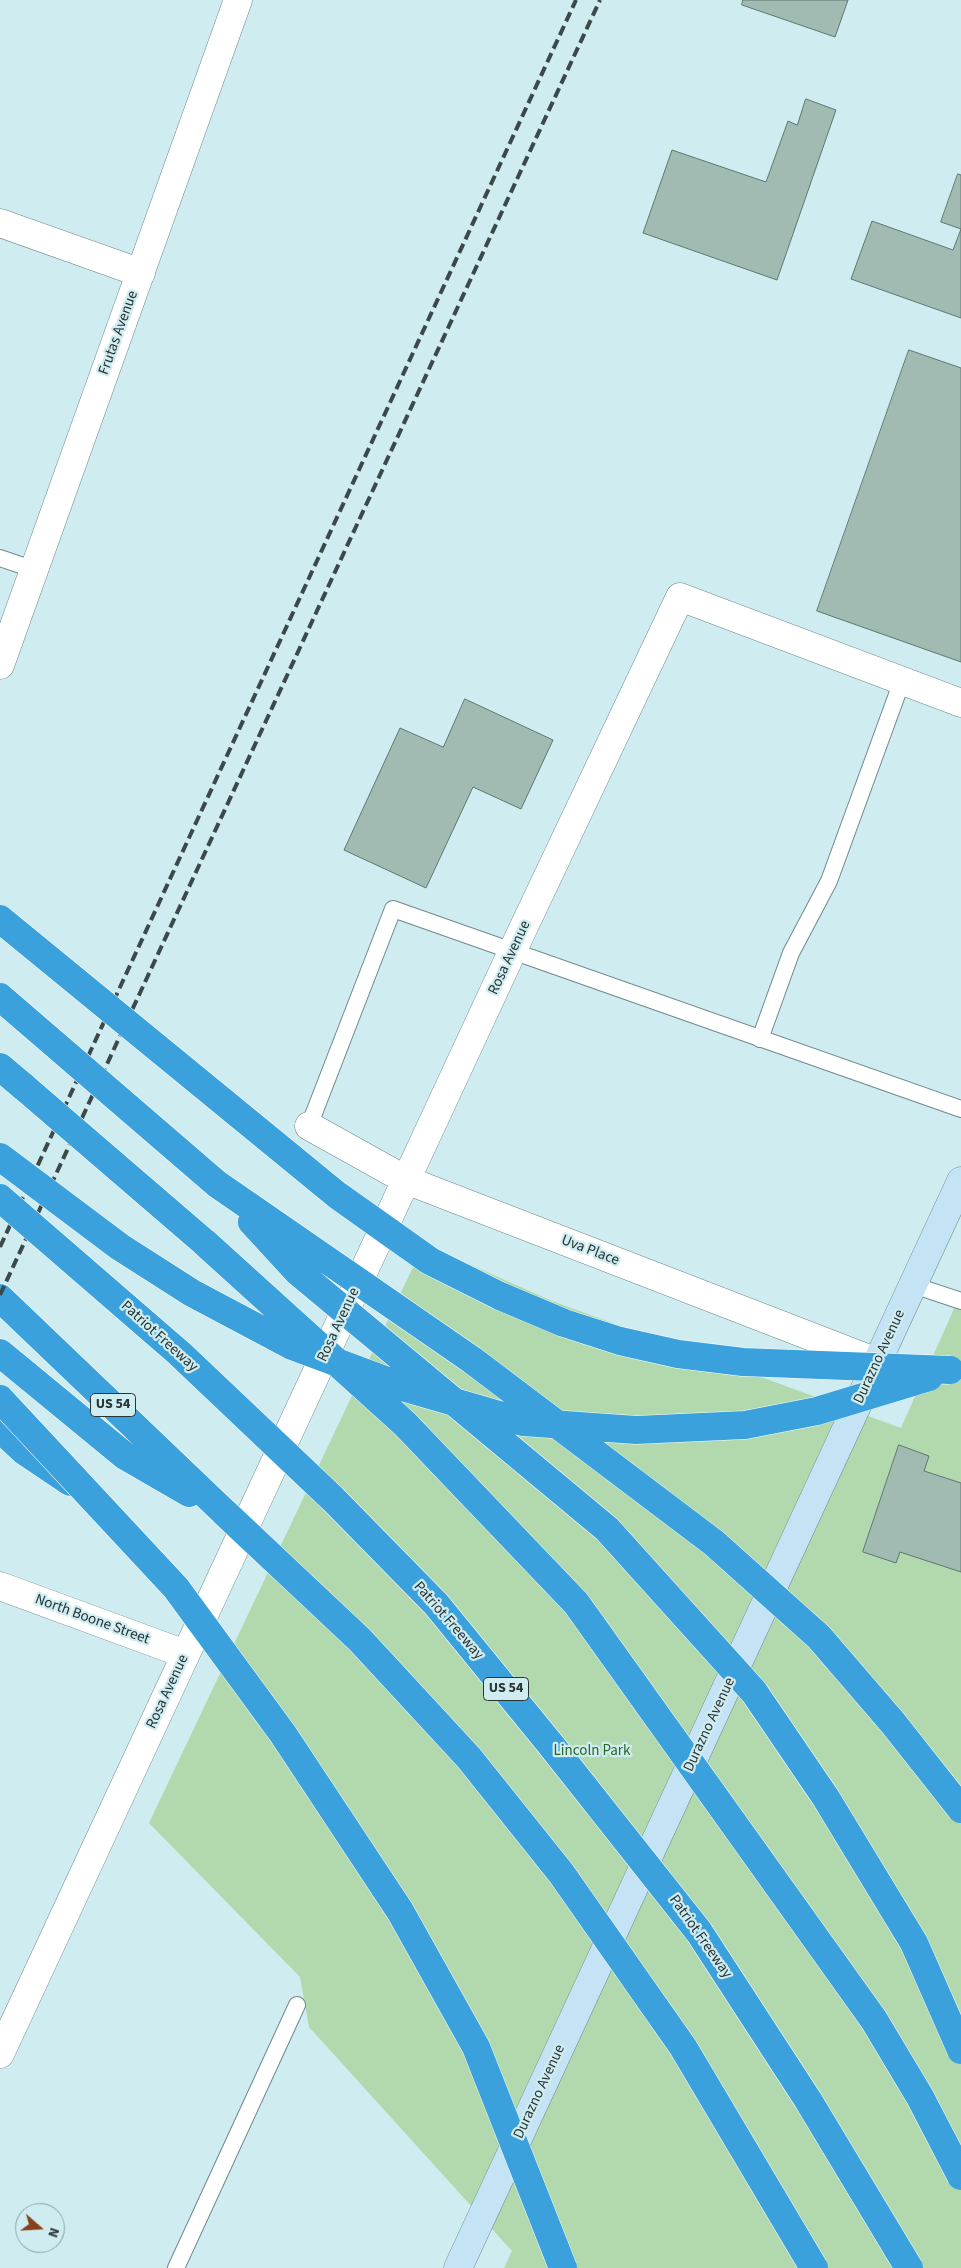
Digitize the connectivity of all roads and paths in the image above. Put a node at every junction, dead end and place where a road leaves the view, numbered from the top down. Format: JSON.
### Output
{"nodes":[{"id":1,"x":238,"y":0,"type":"edge"},
{"id":2,"x":0,"y":223,"type":"edge"},
{"id":3,"x":141,"y":273,"type":"junction"},
{"id":4,"x":0,"y":558,"type":"edge"},
{"id":5,"x":35,"y":570,"type":"junction"},
{"id":6,"x":0,"y":666,"type":"edge"},
{"id":7,"x":902,"y":681,"type":"junction"},
{"id":8,"x":961,"y":702,"type":"edge"},
{"id":9,"x":0,"y":919,"type":"edge"},
{"id":10,"x":512,"y":952,"type":"junction"},
{"id":11,"x":0,"y":997,"type":"edge"},
{"id":12,"x":760,"y":1039,"type":"junction"},
{"id":13,"x":0,"y":1067,"type":"edge"},
{"id":14,"x":961,"y":1109,"type":"edge"},
{"id":15,"x":309,"y":1126,"type":"joint"},
{"id":16,"x":0,"y":1157,"type":"edge"},
{"id":17,"x":406,"y":1180,"type":"junction"},
{"id":18,"x":961,"y":1181,"type":"edge"},
{"id":19,"x":217,"y":1184,"type":"junction"},
{"id":20,"x":0,"y":1198,"type":"edge"},
{"id":21,"x":913,"y":1285,"type":"junction"},
{"id":22,"x":0,"y":1298,"type":"edge"},
{"id":23,"x":961,"y":1300,"type":"edge"},
{"id":24,"x":0,"y":1353,"type":"edge"},
{"id":25,"x":877,"y":1362,"type":"junction"},
{"id":26,"x":955,"y":1369,"type":"edge"},
{"id":27,"x":0,"y":1399,"type":"edge"},
{"id":28,"x":0,"y":1428,"type":"edge"},
{"id":29,"x":94,"y":1498,"type":"junction"},
{"id":30,"x":225,"y":1513,"type":"junction"},
{"id":31,"x":0,"y":1586,"type":"edge"},
{"id":32,"x":185,"y":1654,"type":"junction"},
{"id":33,"x":961,"y":1809,"type":"edge"},
{"id":34,"x":297,"y":2005,"type":"dead end"},
{"id":35,"x":961,"y":2050,"type":"edge"},
{"id":36,"x":0,"y":2054,"type":"edge"},
{"id":37,"x":961,"y":2176,"type":"edge"},
{"id":38,"x":176,"y":2268,"type":"edge"},
{"id":39,"x":458,"y":2268,"type":"edge"},
{"id":40,"x":563,"y":2268,"type":"edge"},
{"id":41,"x":814,"y":2268,"type":"edge"},
{"id":42,"x":909,"y":2268,"type":"edge"}],
"edges":[{"from":1,"to":3,"type":"street","name":"Frutas Avenue"},
{"from":2,"to":3,"type":"street"},
{"from":3,"to":5,"type":"street","name":"Frutas Avenue"},
{"from":4,"to":5,"type":"lane"},
{"from":5,"to":6,"type":"street","name":"Frutas Avenue"},
{"from":7,"to":8,"type":"street"},
{"from":7,"to":10,"type":"street","name":"Rosa Avenue"},
{"from":7,"to":12,"type":"lane"},
{"from":9,"to":26,"type":"highway","bridge":true},
{"from":10,"to":12,"type":"lane"},
{"from":10,"to":15,"type":"lane"},
{"from":10,"to":17,"type":"street","name":"Rosa Avenue"},
{"from":11,"to":19,"type":"highway","bridge":true},
{"from":12,"to":14,"type":"lane"},
{"from":13,"to":37,"type":"highway","bridge":true},
{"from":15,"to":17,"type":"street","name":"Uva Place"},
{"from":16,"to":26,"type":"highway","bridge":true},
{"from":17,"to":25,"type":"street","name":"Uva Place"},
{"from":17,"to":32,"type":"street","name":"Rosa Avenue"},
{"from":18,"to":21,"type":"street","name":"Durazno Avenue"},
{"from":19,"to":33,"type":"highway","bridge":true},
{"from":19,"to":35,"type":"highway","bridge":true},
{"from":20,"to":42,"type":"highway","name":"Patriot Freeway","number":"US 54","bridge":true},
{"from":21,"to":23,"type":"lane"},
{"from":21,"to":25,"type":"street","name":"Durazno Avenue"},
{"from":22,"to":30,"type":"highway","number":"US 54"},
{"from":24,"to":30,"type":"highway"},
{"from":25,"to":39,"type":"street","name":"Durazno Avenue"},
{"from":27,"to":29,"type":"highway","bridge":true},
{"from":28,"to":29,"type":"highway","bridge":true},
{"from":29,"to":40,"type":"highway","bridge":true},
{"from":30,"to":41,"type":"highway","number":"US 54","bridge":true},
{"from":31,"to":32,"type":"street","name":"North Boone Street"},
{"from":32,"to":36,"type":"street","name":"Rosa Avenue"},
{"from":34,"to":38,"type":"lane"}]}
